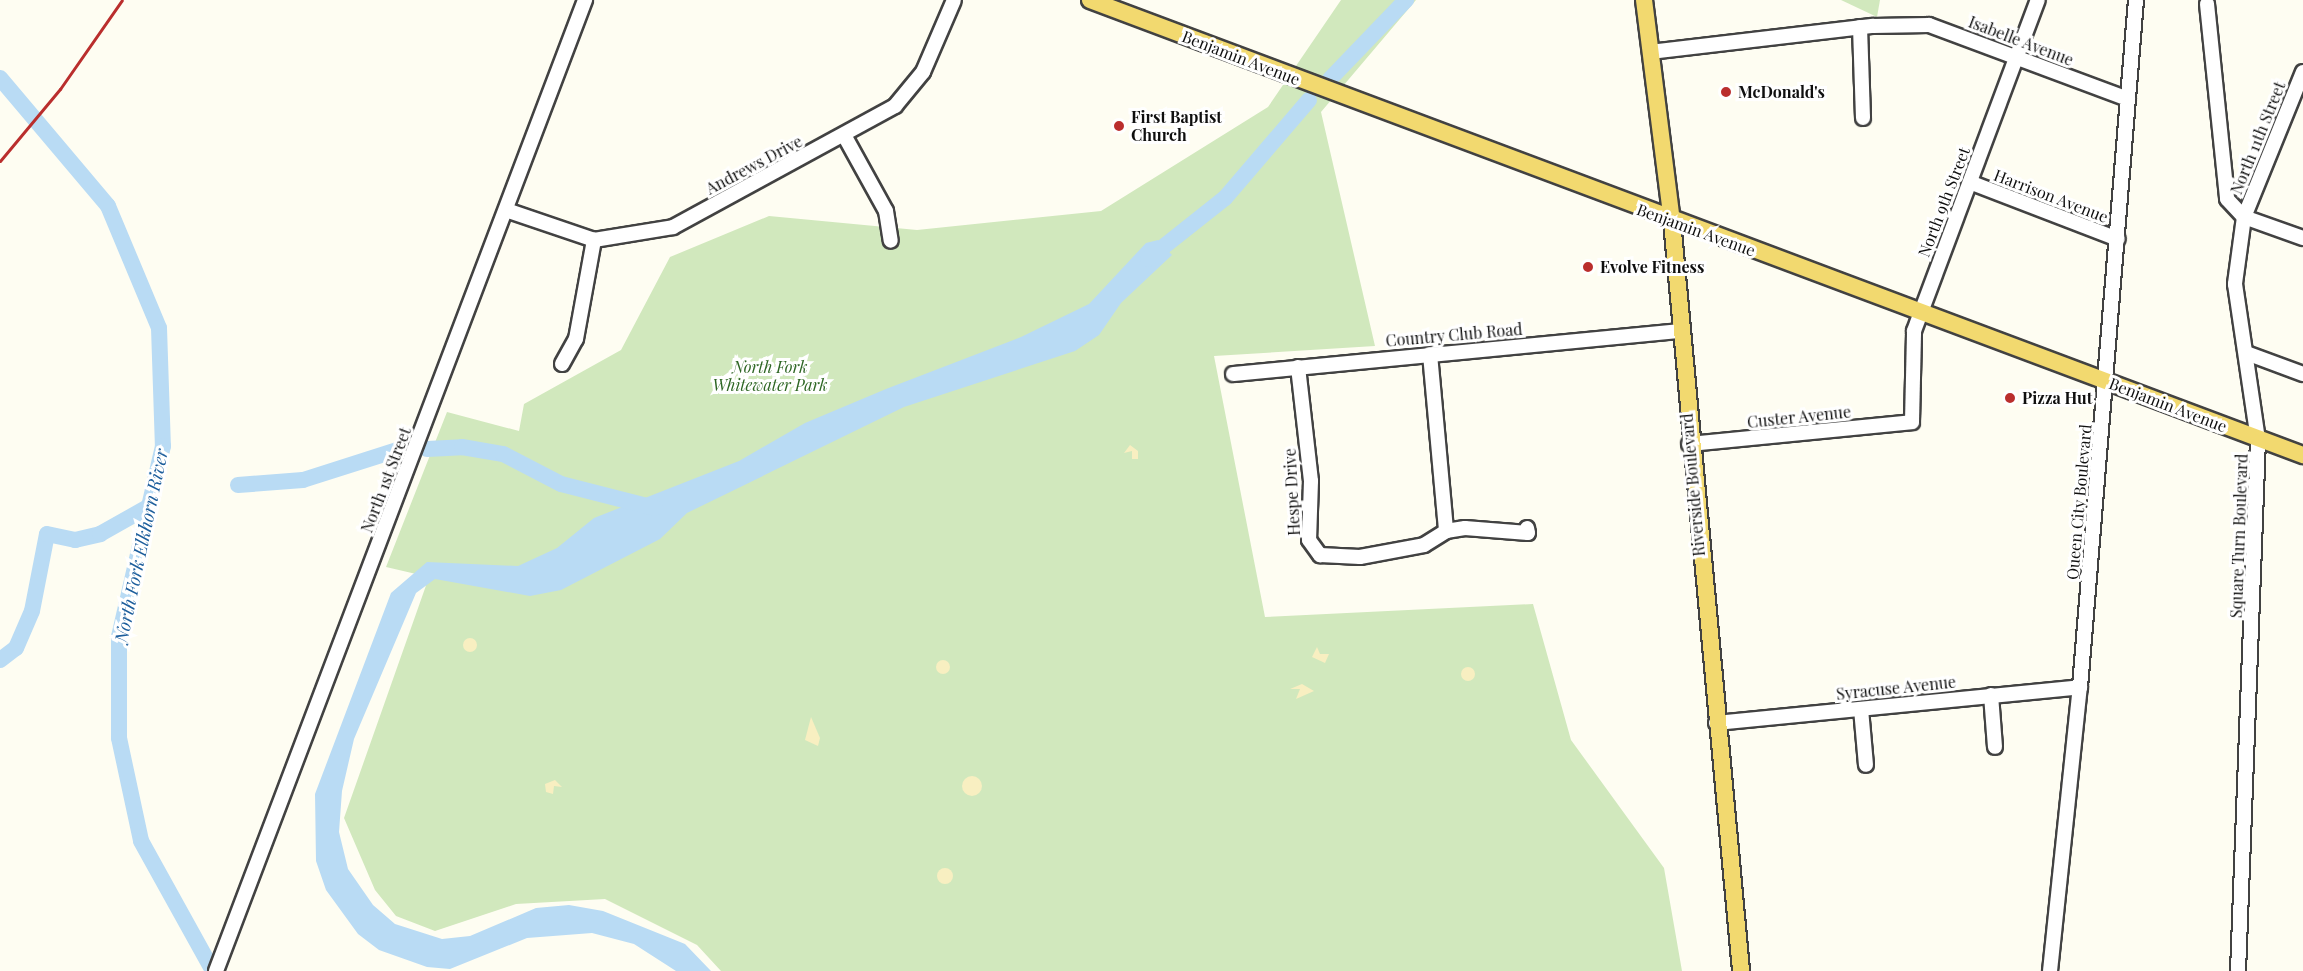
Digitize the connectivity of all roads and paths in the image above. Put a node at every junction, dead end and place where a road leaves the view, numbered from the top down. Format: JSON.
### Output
{"nodes":[{"id":1,"x":585,"y":0,"type":"edge"},
{"id":2,"x":954,"y":0,"type":"edge"},
{"id":3,"x":1090,"y":0,"type":"edge"},
{"id":4,"x":1644,"y":0,"type":"edge"},
{"id":5,"x":2038,"y":0,"type":"edge"},
{"id":6,"x":2136,"y":0,"type":"edge"},
{"id":7,"x":2207,"y":4,"type":"dead end"},
{"id":8,"x":1860,"y":27,"type":"junction"},
{"id":9,"x":1650,"y":51,"type":"junction"},
{"id":10,"x":2016,"y":57,"type":"junction"},
{"id":11,"x":2303,"y":72,"type":"edge"},
{"id":12,"x":2128,"y":99,"type":"junction"},
{"id":13,"x":1863,"y":118,"type":"dead end"},
{"id":14,"x":844,"y":135,"type":"junction"},
{"id":15,"x":1972,"y":183,"type":"junction"},
{"id":16,"x":506,"y":210,"type":"junction"},
{"id":17,"x":2244,"y":218,"type":"junction"},
{"id":18,"x":1671,"y":221,"type":"junction"},
{"id":19,"x":2303,"y":238,"type":"edge"},
{"id":20,"x":2118,"y":239,"type":"junction"},
{"id":21,"x":594,"y":240,"type":"junction"},
{"id":22,"x":891,"y":241,"type":"dead end"},
{"id":23,"x":1920,"y":314,"type":"junction"},
{"id":24,"x":1679,"y":332,"type":"junction"},
{"id":25,"x":1430,"y":354,"type":"junction"},
{"id":26,"x":2249,"y":354,"type":"junction"},
{"id":27,"x":562,"y":364,"type":"dead end"},
{"id":28,"x":1298,"y":367,"type":"junction"},
{"id":29,"x":1233,"y":374,"type":"dead end"},
{"id":30,"x":2303,"y":374,"type":"edge"},
{"id":31,"x":2105,"y":381,"type":"junction"},
{"id":32,"x":1912,"y":422,"type":"joint"},
{"id":33,"x":2258,"y":439,"type":"junction"},
{"id":34,"x":1689,"y":444,"type":"junction"},
{"id":35,"x":2303,"y":455,"type":"edge"},
{"id":36,"x":1527,"y":528,"type":"dead end"},
{"id":37,"x":1446,"y":531,"type":"junction"},
{"id":38,"x":2080,"y":687,"type":"junction"},
{"id":39,"x":1991,"y":695,"type":"junction"},
{"id":40,"x":1861,"y":709,"type":"junction"},
{"id":41,"x":1716,"y":723,"type":"junction"},
{"id":42,"x":1995,"y":747,"type":"dead end"},
{"id":43,"x":1866,"y":765,"type":"dead end"},
{"id":44,"x":216,"y":971,"type":"edge"},
{"id":45,"x":1741,"y":971,"type":"edge"},
{"id":46,"x":2050,"y":971,"type":"edge"},
{"id":47,"x":2238,"y":971,"type":"edge"}],
"edges":[{"from":1,"to":16,"type":"street","name":"North 1st Street"},
{"from":2,"to":14,"type":"street","name":"Andrews Drive"},
{"from":3,"to":18,"type":"main road","name":"Benjamin Avenue"},
{"from":4,"to":9,"type":"main road","name":"Riverside Boulevard"},
{"from":5,"to":10,"type":"street","name":"North 9th Street"},
{"from":6,"to":12,"type":"street","name":"Queen City Boulevard"},
{"from":7,"to":17,"type":"street"},
{"from":8,"to":9,"type":"street","name":"Isabelle Avenue"},
{"from":8,"to":10,"type":"street","name":"Isabelle Avenue"},
{"from":8,"to":13,"type":"street"},
{"from":9,"to":18,"type":"main road","name":"Riverside Boulevard"},
{"from":10,"to":12,"type":"street","name":"Isabelle Avenue"},
{"from":10,"to":15,"type":"street","name":"North 9th Street"},
{"from":11,"to":17,"type":"street","name":"North 11th Street"},
{"from":12,"to":20,"type":"street","name":"Queen City Boulevard"},
{"from":14,"to":21,"type":"street","name":"Andrews Drive"},
{"from":14,"to":22,"type":"street"},
{"from":15,"to":20,"type":"street","name":"Harrison Avenue"},
{"from":15,"to":23,"type":"street","name":"North 9th Street"},
{"from":16,"to":21,"type":"street","name":"Andrews Drive"},
{"from":16,"to":44,"type":"street","name":"North 1st Street"},
{"from":17,"to":19,"type":"street"},
{"from":17,"to":26,"type":"street","name":"Square Turn Boulevard"},
{"from":18,"to":23,"type":"main road","name":"Benjamin Avenue"},
{"from":18,"to":24,"type":"main road","name":"Riverside Boulevard"},
{"from":20,"to":31,"type":"street","name":"Queen City Boulevard"},
{"from":21,"to":27,"type":"street"},
{"from":23,"to":31,"type":"main road","name":"Benjamin Avenue"},
{"from":23,"to":32,"type":"street","name":"North 9th Street"},
{"from":24,"to":25,"type":"street","name":"Country Club Road"},
{"from":24,"to":34,"type":"main road","name":"Riverside Boulevard"},
{"from":25,"to":28,"type":"street","name":"Country Club Road"},
{"from":25,"to":37,"type":"street"},
{"from":26,"to":30,"type":"street"},
{"from":26,"to":33,"type":"street","name":"Square Turn Boulevard"},
{"from":28,"to":29,"type":"street","name":"Country Club Road"},
{"from":28,"to":37,"type":"street","name":"Hespe Drive"},
{"from":31,"to":33,"type":"main road","name":"Benjamin Avenue"},
{"from":31,"to":38,"type":"street","name":"Queen City Boulevard"},
{"from":32,"to":34,"type":"street","name":"Custer Avenue"},
{"from":33,"to":35,"type":"main road","name":"Benjamin Avenue"},
{"from":33,"to":47,"type":"street","name":"Square Turn Boulevard"},
{"from":34,"to":41,"type":"main road","name":"Riverside Boulevard"},
{"from":36,"to":37,"type":"street"},
{"from":38,"to":39,"type":"street","name":"Syracuse Avenue"},
{"from":38,"to":46,"type":"street","name":"Queen City Boulevard"},
{"from":39,"to":40,"type":"street","name":"Syracuse Avenue"},
{"from":39,"to":42,"type":"street"},
{"from":40,"to":41,"type":"street","name":"Syracuse Avenue"},
{"from":40,"to":43,"type":"street"},
{"from":41,"to":45,"type":"main road","name":"Riverside Boulevard"}]}
